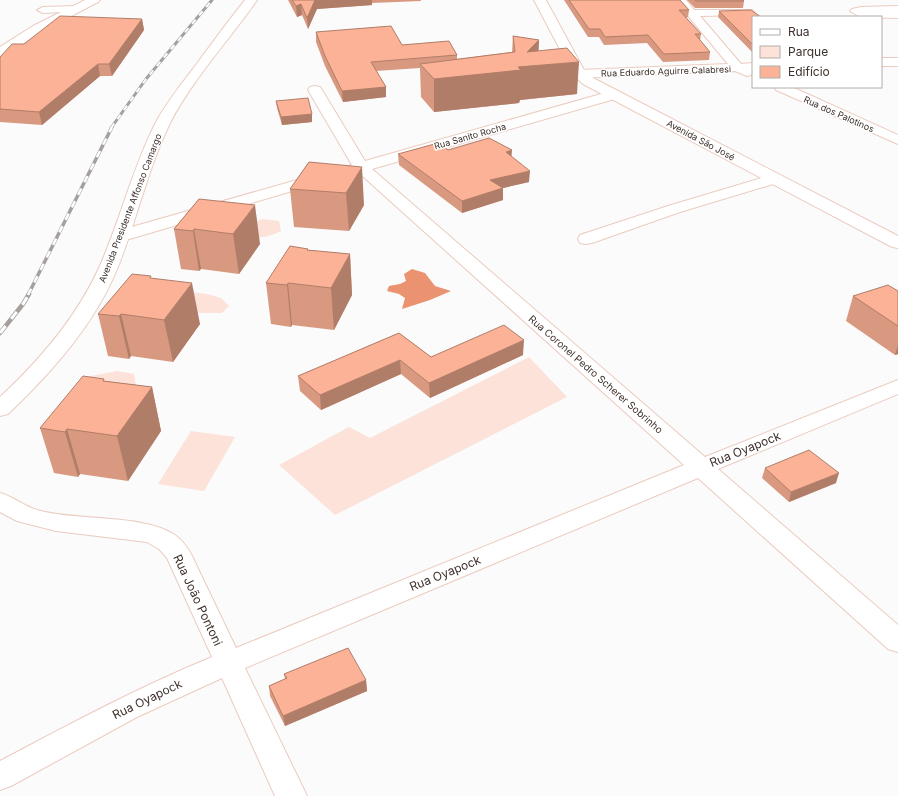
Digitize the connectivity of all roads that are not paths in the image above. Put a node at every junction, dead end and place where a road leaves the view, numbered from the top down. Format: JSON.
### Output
{"nodes":[{"id":1,"x":34,"y":0,"type":"edge"},
{"id":2,"x":94,"y":0,"type":"edge"},
{"id":3,"x":251,"y":0,"type":"edge"},
{"id":4,"x":540,"y":0,"type":"edge"},
{"id":5,"x":680,"y":0,"type":"edge"},
{"id":6,"x":76,"y":9,"type":"junction"},
{"id":7,"x":898,"y":9,"type":"edge"},
{"id":8,"x":43,"y":10,"type":"junction"},
{"id":9,"x":749,"y":12,"type":"edge"},
{"id":10,"x":691,"y":13,"type":"junction"},
{"id":11,"x":898,"y":14,"type":"edge"},
{"id":12,"x":47,"y":23,"type":"junction"},
{"id":13,"x":0,"y":53,"type":"edge"},
{"id":14,"x":882,"y":62,"type":"edge"},
{"id":15,"x":898,"y":62,"type":"edge"},
{"id":16,"x":752,"y":67,"type":"edge"},
{"id":17,"x":738,"y":68,"type":"junction"},
{"id":18,"x":580,"y":74,"type":"junction"},
{"id":19,"x":752,"y":74,"type":"edge"},
{"id":20,"x":783,"y":88,"type":"edge"},
{"id":21,"x":315,"y":90,"type":"dead end"},
{"id":22,"x":613,"y":95,"type":"junction"},
{"id":23,"x":898,"y":140,"type":"edge"},
{"id":24,"x":361,"y":167,"type":"junction"},
{"id":25,"x":775,"y":179,"type":"junction"},
{"id":26,"x":120,"y":236,"type":"junction"},
{"id":27,"x":586,"y":239,"type":"dead end"},
{"id":28,"x":898,"y":243,"type":"edge"},
{"id":29,"x":898,"y":386,"type":"edge"},
{"id":30,"x":0,"y":409,"type":"edge"},
{"id":31,"x":701,"y":467,"type":"junction"},
{"id":32,"x":0,"y":501,"type":"edge"},
{"id":33,"x":898,"y":641,"type":"edge"},
{"id":34,"x":228,"y":662,"type":"junction"},
{"id":35,"x":0,"y":776,"type":"edge"},
{"id":36,"x":291,"y":796,"type":"edge"}],
"edges":[{"from":1,"to":8,"type":"street"},
{"from":2,"to":6,"type":"main road"},
{"from":3,"to":26,"type":"main road","name":"Avenida Presidente Affonso Camargo"},
{"from":4,"to":18,"type":"main road","name":"Avenida São José"},
{"from":5,"to":10,"type":"street"},
{"from":6,"to":8,"type":"street"},
{"from":6,"to":12,"type":"main road"},
{"from":7,"to":11,"type":"street"},
{"from":8,"to":12,"type":"street"},
{"from":9,"to":10,"type":"street"},
{"from":10,"to":17,"type":"street"},
{"from":12,"to":13,"type":"main road"},
{"from":14,"to":15,"type":"street"},
{"from":16,"to":17,"type":"street","name":"Rua Eduardo Aguirre Calabresi"},
{"from":17,"to":18,"type":"street","name":"Rua Eduardo Aguirre Calabresi"},
{"from":17,"to":19,"type":"street"},
{"from":18,"to":22,"type":"main road","name":"Avenida São José"},
{"from":20,"to":23,"type":"street","name":"Rua dos Palotinos"},
{"from":21,"to":24,"type":"street","name":"Rua Coronel Pedro Scherer Sobrinho"},
{"from":22,"to":24,"type":"street","name":"Rua Sanito Rocha"},
{"from":22,"to":25,"type":"main road","name":"Avenida São José"},
{"from":24,"to":26,"type":"street","name":"Rua Sanito Rocha"},
{"from":24,"to":31,"type":"street","name":"Rua Coronel Pedro Scherer Sobrinho"},
{"from":25,"to":27,"type":"street"},
{"from":25,"to":28,"type":"main road","name":"Avenida São José"},
{"from":26,"to":30,"type":"main road","name":"Avenida Presidente Affonso Camargo"},
{"from":29,"to":31,"type":"street","name":"Rua Oyapock"},
{"from":31,"to":33,"type":"street","name":"Rua Coronel Pedro Scherer Sobrinho"},
{"from":31,"to":34,"type":"street","name":"Rua Oyapock"},
{"from":32,"to":34,"type":"street","name":"Rua João Pontoni"},
{"from":34,"to":35,"type":"street","name":"Rua Oyapock"},
{"from":34,"to":36,"type":"street","name":"Rua João Pontoni"}]}
